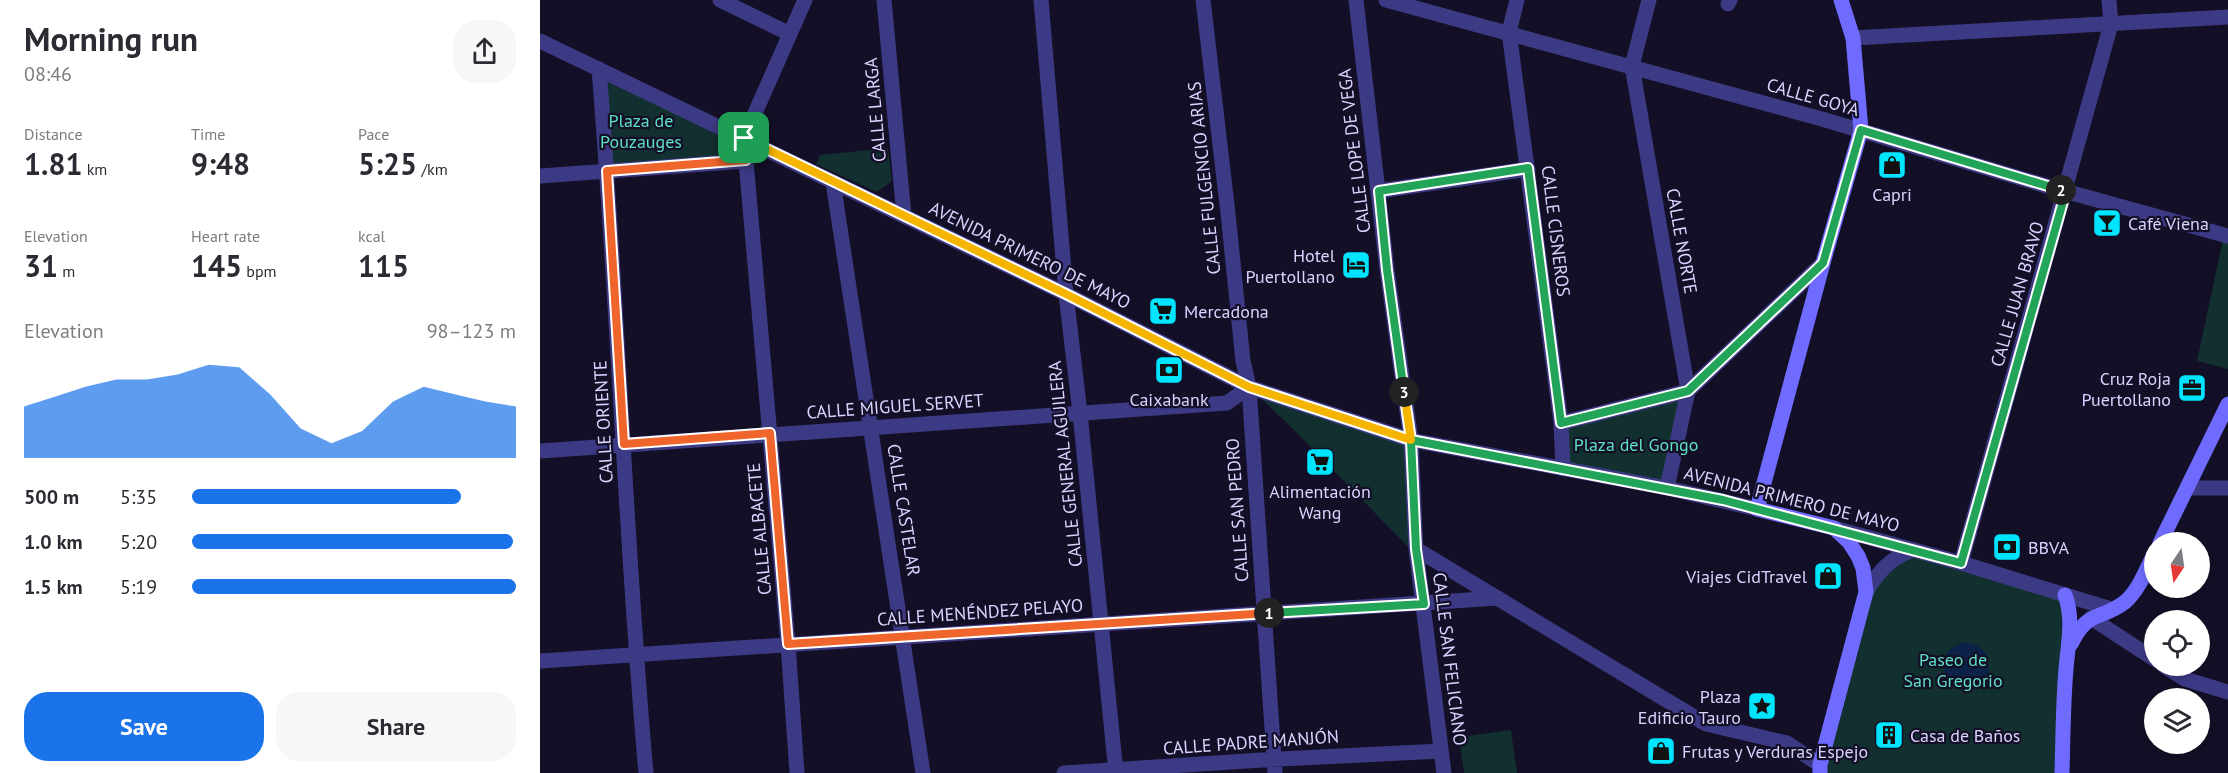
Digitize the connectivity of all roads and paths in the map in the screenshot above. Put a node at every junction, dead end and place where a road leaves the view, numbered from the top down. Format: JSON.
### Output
{"nodes":[{"id":1,"x":720,"y":0,"type":"edge"},
{"id":2,"x":805,"y":0,"type":"edge"},
{"id":3,"x":884,"y":0,"type":"edge"},
{"id":4,"x":1041,"y":0,"type":"edge"},
{"id":5,"x":1203,"y":0,"type":"edge"},
{"id":6,"x":1356,"y":0,"type":"edge"},
{"id":7,"x":1386,"y":0,"type":"edge"},
{"id":8,"x":1517,"y":0,"type":"edge"},
{"id":9,"x":1649,"y":0,"type":"edge"},
{"id":10,"x":1841,"y":0,"type":"edge"},
{"id":11,"x":2109,"y":0,"type":"edge"},
{"id":12,"x":2228,"y":17,"type":"edge"},
{"id":13,"x":2111,"y":24,"type":"junction"},
{"id":14,"x":1509,"y":32,"type":"junction"},
{"id":15,"x":790,"y":33,"type":"junction"},
{"id":16,"x":1853,"y":38,"type":"junction"},
{"id":17,"x":540,"y":41,"type":"edge"},
{"id":18,"x":1632,"y":66,"type":"junction"},
{"id":19,"x":599,"y":69,"type":"junction"},
{"id":20,"x":1861,"y":130,"type":"junction"},
{"id":21,"x":744,"y":138,"type":"junction"},
{"id":22,"x":747,"y":165,"type":"junction"},
{"id":23,"x":1528,"y":168,"type":"junction"},
{"id":24,"x":607,"y":171,"type":"junction"},
{"id":25,"x":540,"y":176,"type":"edge"},
{"id":26,"x":833,"y":182,"type":"junction"},
{"id":27,"x":1379,"y":191,"type":"junction"},
{"id":28,"x":2066,"y":191,"type":"junction"},
{"id":29,"x":904,"y":216,"type":"junction"},
{"id":30,"x":2228,"y":236,"type":"edge"},
{"id":31,"x":1823,"y":263,"type":"junction"},
{"id":32,"x":1066,"y":294,"type":"junction"},
{"id":33,"x":1249,"y":387,"type":"junction"},
{"id":34,"x":1688,"y":391,"type":"junction"},
{"id":35,"x":2228,"y":404,"type":"edge"},
{"id":36,"x":1080,"y":413,"type":"junction"},
{"id":37,"x":1561,"y":423,"type":"junction"},
{"id":38,"x":871,"y":427,"type":"junction"},
{"id":39,"x":770,"y":433,"type":"junction"},
{"id":40,"x":1411,"y":440,"type":"junction"},
{"id":41,"x":624,"y":444,"type":"junction"},
{"id":42,"x":540,"y":451,"type":"edge"},
{"id":43,"x":1563,"y":469,"type":"junction"},
{"id":44,"x":1667,"y":488,"type":"junction"},
{"id":45,"x":2188,"y":488,"type":"junction"},
{"id":46,"x":2228,"y":488,"type":"edge"},
{"id":47,"x":1757,"y":509,"type":"junction"},
{"id":48,"x":1834,"y":528,"type":"junction"},
{"id":49,"x":2166,"y":532,"type":"edge"},
{"id":50,"x":1416,"y":549,"type":"junction"},
{"id":51,"x":1913,"y":550,"type":"junction"},
{"id":52,"x":1961,"y":563,"type":"junction"},
{"id":53,"x":2144,"y":572,"type":"edge"},
{"id":54,"x":1866,"y":592,"type":"junction"},
{"id":55,"x":2065,"y":595,"type":"junction"},
{"id":56,"x":1498,"y":598,"type":"junction"},
{"id":57,"x":1424,"y":604,"type":"junction"},
{"id":58,"x":2111,"y":609,"type":"junction"},
{"id":59,"x":1264,"y":613,"type":"junction"},
{"id":60,"x":2091,"y":618,"type":"junction"},
{"id":61,"x":1101,"y":623,"type":"junction"},
{"id":62,"x":903,"y":636,"type":"junction"},
{"id":63,"x":788,"y":644,"type":"junction"},
{"id":64,"x":2068,"y":650,"type":"junction"},
{"id":65,"x":2144,"y":652,"type":"edge"},
{"id":66,"x":635,"y":654,"type":"junction"},
{"id":67,"x":540,"y":661,"type":"edge"},
{"id":68,"x":2180,"y":676,"type":"edge"},
{"id":69,"x":2228,"y":692,"type":"edge"},
{"id":70,"x":1441,"y":751,"type":"junction"},
{"id":71,"x":1274,"y":766,"type":"edge"},
{"id":72,"x":1820,"y":769,"type":"edge"},
{"id":73,"x":1116,"y":772,"type":"edge"},
{"id":74,"x":646,"y":773,"type":"edge"},
{"id":75,"x":797,"y":773,"type":"edge"},
{"id":76,"x":923,"y":773,"type":"edge"},
{"id":77,"x":1064,"y":773,"type":"edge"},
{"id":78,"x":1444,"y":773,"type":"edge"},
{"id":79,"x":2062,"y":773,"type":"edge"}],
"edges":[{"from":1,"to":15,"type":"street"},
{"from":2,"to":15,"type":"street"},
{"from":3,"to":29,"type":"street","name":"CALLE LARGA"},
{"from":4,"to":32,"type":"street","name":"CALLE GENERAL AGUILERA"},
{"from":5,"to":33,"type":"street","name":"CALLE FULGENCIO ARIAS"},
{"from":6,"to":27,"type":"street","name":"CALLE LOPE DE VEGA"},
{"from":7,"to":14,"type":"street","name":"CALLE GOYA"},
{"from":8,"to":14,"type":"street","name":"CALLE CISNEROS"},
{"from":9,"to":18,"type":"street","name":"CALLE NORTE"},
{"from":10,"to":16,"type":"main road"},
{"from":11,"to":13,"type":"street","name":"CALLE JUAN BRAVO"},
{"from":12,"to":13,"type":"street"},
{"from":13,"to":16,"type":"street"},
{"from":13,"to":28,"type":"street","name":"CALLE JUAN BRAVO"},
{"from":14,"to":18,"type":"street","name":"CALLE GOYA"},
{"from":14,"to":23,"type":"street","name":"CALLE CISNEROS"},
{"from":15,"to":21,"type":"street"},
{"from":16,"to":20,"type":"main road"},
{"from":17,"to":19,"type":"street","name":"AVENIDA PRIMERO DE MAYO"},
{"from":18,"to":20,"type":"street","name":"CALLE GOYA"},
{"from":18,"to":34,"type":"street","name":"CALLE NORTE"},
{"from":19,"to":21,"type":"street","name":"AVENIDA PRIMERO DE MAYO"},
{"from":19,"to":24,"type":"street","name":"CALLE ORIENTE"},
{"from":20,"to":28,"type":"street","name":"CALLE GOYA"},
{"from":20,"to":31,"type":"main road"},
{"from":21,"to":22,"type":"street","name":"CALLE ALBACETE"},
{"from":21,"to":26,"type":"street","name":"AVENIDA PRIMERO DE MAYO"},
{"from":22,"to":24,"type":"street"},
{"from":22,"to":39,"type":"street","name":"CALLE ALBACETE"},
{"from":23,"to":27,"type":"street"},
{"from":23,"to":37,"type":"street","name":"CALLE CISNEROS"},
{"from":24,"to":25,"type":"street"},
{"from":24,"to":41,"type":"street","name":"CALLE ORIENTE"},
{"from":26,"to":29,"type":"street","name":"AVENIDA PRIMERO DE MAYO"},
{"from":26,"to":38,"type":"street","name":"CALLE CASTELAR"},
{"from":27,"to":40,"type":"street","name":"CALLE LOPE DE VEGA"},
{"from":28,"to":30,"type":"street","name":"CALLE GOYA"},
{"from":28,"to":52,"type":"street","name":"CALLE JUAN BRAVO"},
{"from":29,"to":32,"type":"street","name":"AVENIDA PRIMERO DE MAYO"},
{"from":31,"to":34,"type":"street"},
{"from":31,"to":47,"type":"main road"},
{"from":32,"to":33,"type":"street","name":"AVENIDA PRIMERO DE MAYO"},
{"from":32,"to":36,"type":"street","name":"CALLE GENERAL AGUILERA"},
{"from":33,"to":36,"type":"street","name":"CALLE MIGUEL SERVET"},
{"from":33,"to":40,"type":"street","name":"AVENIDA PRIMERO DE MAYO"},
{"from":33,"to":59,"type":"street","name":"CALLE SAN PEDRO"},
{"from":34,"to":37,"type":"street"},
{"from":34,"to":44,"type":"street","name":"CALLE NORTE"},
{"from":35,"to":45,"type":"main road"},
{"from":36,"to":38,"type":"street","name":"CALLE MIGUEL SERVET"},
{"from":36,"to":61,"type":"street","name":"CALLE GENERAL AGUILERA"},
{"from":37,"to":43,"type":"street","name":"CALLE CISNEROS"},
{"from":38,"to":39,"type":"street","name":"CALLE MIGUEL SERVET"},
{"from":38,"to":62,"type":"street","name":"CALLE CASTELAR"},
{"from":39,"to":41,"type":"street","name":"CALLE MIGUEL SERVET"},
{"from":39,"to":63,"type":"street","name":"CALLE ALBACETE"},
{"from":40,"to":43,"type":"street","name":"AVENIDA PRIMERO DE MAYO"},
{"from":40,"to":50,"type":"street","name":"CALLE LOPE DE VEGA"},
{"from":41,"to":42,"type":"street","name":"CALLE MIGUEL SERVET"},
{"from":41,"to":66,"type":"street","name":"CALLE ORIENTE"},
{"from":43,"to":44,"type":"street","name":"AVENIDA PRIMERO DE MAYO"},
{"from":44,"to":47,"type":"street","name":"AVENIDA PRIMERO DE MAYO"},
{"from":45,"to":46,"type":"street"},
{"from":45,"to":49,"type":"main road"},
{"from":47,"to":48,"type":"main road","name":"AVENIDA PRIMERO DE MAYO"},
{"from":48,"to":51,"type":"street","name":"AVENIDA PRIMERO DE MAYO"},
{"from":48,"to":54,"type":"main road"},
{"from":50,"to":56,"type":"street"},
{"from":50,"to":57,"type":"street","name":"CALLE SAN FELICIANO"},
{"from":51,"to":52,"type":"street","name":"AVENIDA PRIMERO DE MAYO"},
{"from":51,"to":54,"type":"street"},
{"from":52,"to":55,"type":"street","name":"AVENIDA PRIMERO DE MAYO"},
{"from":53,"to":58,"type":"main road"},
{"from":54,"to":72,"type":"main road"},
{"from":55,"to":58,"type":"street","name":"AVENIDA PRIMERO DE MAYO"},
{"from":55,"to":64,"type":"main road"},
{"from":56,"to":57,"type":"street","name":"CALLE MENÉNDEZ PELAYO"},
{"from":56,"to":72,"type":"street"},
{"from":57,"to":59,"type":"street","name":"CALLE MENÉNDEZ PELAYO"},
{"from":57,"to":70,"type":"street","name":"CALLE SAN FELICIANO"},
{"from":58,"to":60,"type":"main road"},
{"from":59,"to":61,"type":"street","name":"CALLE MENÉNDEZ PELAYO"},
{"from":59,"to":71,"type":"street","name":"CALLE SAN PEDRO"},
{"from":60,"to":64,"type":"main road"},
{"from":60,"to":65,"type":"street"},
{"from":61,"to":62,"type":"street","name":"CALLE MENÉNDEZ PELAYO"},
{"from":61,"to":73,"type":"street","name":"CALLE GENERAL AGUILERA"},
{"from":62,"to":63,"type":"street","name":"CALLE MENÉNDEZ PELAYO"},
{"from":62,"to":76,"type":"street","name":"CALLE CASTELAR"},
{"from":63,"to":66,"type":"street","name":"CALLE MENÉNDEZ PELAYO"},
{"from":63,"to":75,"type":"street","name":"CALLE ALBACETE"},
{"from":64,"to":79,"type":"main road"},
{"from":66,"to":67,"type":"street","name":"CALLE MENÉNDEZ PELAYO"},
{"from":66,"to":74,"type":"street","name":"CALLE ORIENTE"},
{"from":68,"to":69,"type":"street"},
{"from":70,"to":71,"type":"street","name":"CALLE PADRE MANJÓN"},
{"from":70,"to":78,"type":"street","name":"CALLE SAN FELICIANO"},
{"from":71,"to":73,"type":"street","name":"CALLE PADRE MANJÓN"},
{"from":73,"to":77,"type":"street","name":"CALLE PADRE MANJÓN"}]}
